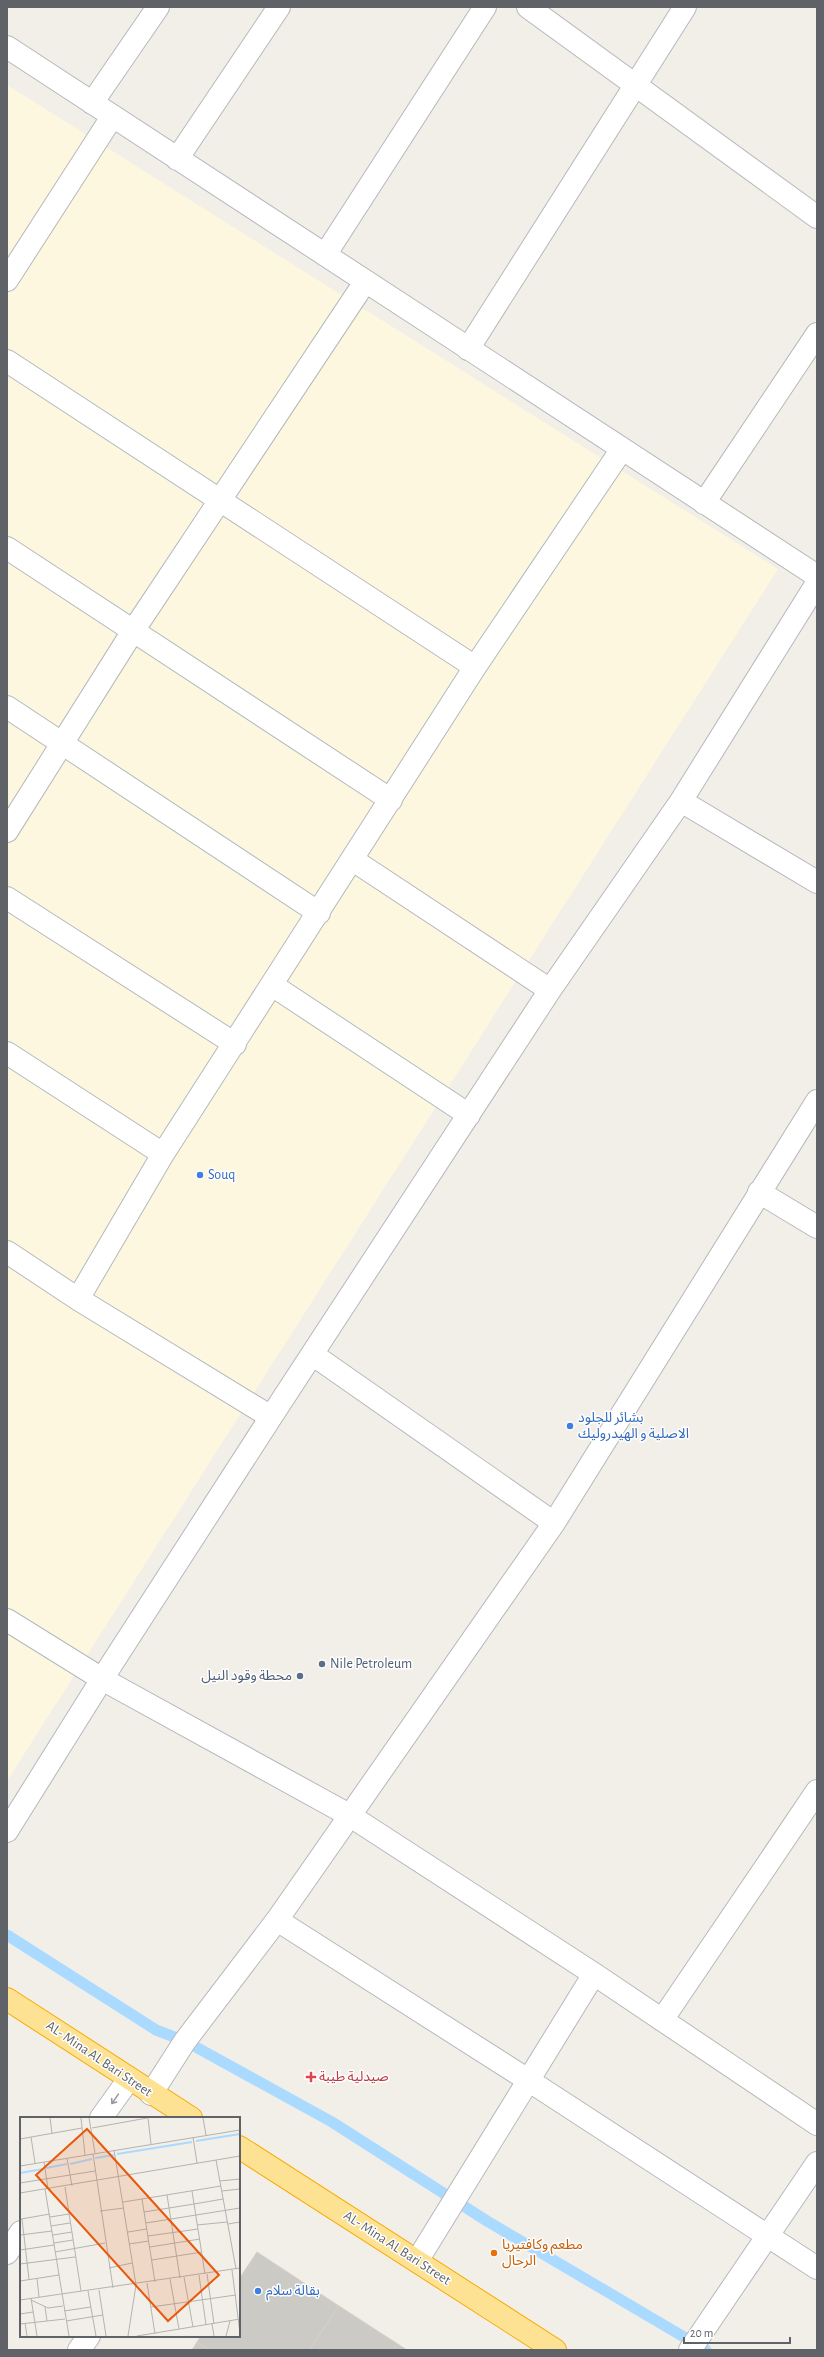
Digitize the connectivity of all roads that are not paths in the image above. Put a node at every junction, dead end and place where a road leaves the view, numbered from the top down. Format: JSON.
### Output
{"nodes":[{"id":1,"x":158,"y":7,"type":"edge"},
{"id":2,"x":279,"y":7,"type":"edge"},
{"id":3,"x":485,"y":7,"type":"edge"},
{"id":4,"x":528,"y":7,"type":"edge"},
{"id":5,"x":685,"y":7,"type":"edge"},
{"id":6,"x":7,"y":47,"type":"edge"},
{"id":7,"x":636,"y":85,"type":"junction"},
{"id":8,"x":92,"y":103,"type":"junction"},
{"id":9,"x":112,"y":117,"type":"junction"},
{"id":10,"x":177,"y":159,"type":"junction"},
{"id":11,"x":817,"y":217,"type":"edge"},
{"id":12,"x":325,"y":256,"type":"junction"},
{"id":13,"x":7,"y":280,"type":"edge"},
{"id":14,"x":365,"y":282,"type":"junction"},
{"id":15,"x":817,"y":334,"type":"edge"},
{"id":16,"x":468,"y":349,"type":"junction"},
{"id":17,"x":7,"y":361,"type":"edge"},
{"id":18,"x":622,"y":449,"type":"junction"},
{"id":19,"x":221,"y":500,"type":"junction"},
{"id":20,"x":704,"y":503,"type":"junction"},
{"id":21,"x":7,"y":548,"type":"edge"},
{"id":22,"x":817,"y":576,"type":"edge"},
{"id":23,"x":817,"y":583,"type":"edge"},
{"id":24,"x":133,"y":631,"type":"junction"},
{"id":25,"x":475,"y":667,"type":"junction"},
{"id":26,"x":7,"y":707,"type":"edge"},
{"id":27,"x":63,"y":744,"type":"junction"},
{"id":28,"x":391,"y":800,"type":"junction"},
{"id":29,"x":681,"y":801,"type":"junction"},
{"id":30,"x":7,"y":830,"type":"edge"},
{"id":31,"x":353,"y":860,"type":"junction"},
{"id":32,"x":817,"y":882,"type":"edge"},
{"id":33,"x":7,"y":898,"type":"edge"},
{"id":34,"x":319,"y":913,"type":"junction"},
{"id":35,"x":272,"y":985,"type":"junction"},
{"id":36,"x":550,"y":990,"type":"junction"},
{"id":37,"x":235,"y":1044,"type":"junction"},
{"id":38,"x":7,"y":1054,"type":"edge"},
{"id":39,"x":817,"y":1101,"type":"edge"},
{"id":40,"x":469,"y":1115,"type":"junction"},
{"id":41,"x":163,"y":1154,"type":"junction"},
{"id":42,"x":759,"y":1192,"type":"junction"},
{"id":43,"x":817,"y":1227,"type":"edge"},
{"id":44,"x":7,"y":1252,"type":"edge"},
{"id":45,"x":78,"y":1299,"type":"junction"},
{"id":46,"x":312,"y":1354,"type":"junction"},
{"id":47,"x":271,"y":1417,"type":"junction"},
{"id":48,"x":554,"y":1524,"type":"junction"},
{"id":49,"x":7,"y":1620,"type":"edge"},
{"id":50,"x":102,"y":1679,"type":"junction"},
{"id":51,"x":817,"y":1791,"type":"edge"},
{"id":52,"x":349,"y":1815,"type":"junction"},
{"id":53,"x":7,"y":1831,"type":"edge"},
{"id":54,"x":277,"y":1920,"type":"junction"},
{"id":55,"x":594,"y":1974,"type":"junction"},
{"id":56,"x":7,"y":1999,"type":"edge"},
{"id":57,"x":662,"y":2020,"type":"junction"},
{"id":58,"x":129,"y":2079,"type":"junction"},
{"id":59,"x":528,"y":2080,"type":"junction"},
{"id":60,"x":151,"y":2094,"type":"junction"},
{"id":61,"x":102,"y":2117,"type":"edge"},
{"id":62,"x":189,"y":2117,"type":"edge"},
{"id":63,"x":817,"y":2124,"type":"edge"},
{"id":64,"x":240,"y":2148,"type":"edge"},
{"id":65,"x":817,"y":2164,"type":"edge"},
{"id":66,"x":20,"y":2234,"type":"edge"},
{"id":67,"x":768,"y":2236,"type":"junction"},
{"id":68,"x":7,"y":2253,"type":"edge"},
{"id":69,"x":417,"y":2261,"type":"junction"},
{"id":70,"x":817,"y":2268,"type":"edge"},
{"id":71,"x":88,"y":2337,"type":"edge"},
{"id":72,"x":79,"y":2350,"type":"edge"},
{"id":73,"x":555,"y":2350,"type":"edge"},
{"id":74,"x":690,"y":2350,"type":"edge"}],
"edges":[{"from":1,"to":8,"type":"street"},
{"from":2,"to":10,"type":"street"},
{"from":3,"to":12,"type":"street"},
{"from":4,"to":7,"type":"street"},
{"from":5,"to":7,"type":"street"},
{"from":6,"to":8,"type":"street"},
{"from":7,"to":11,"type":"street"},
{"from":7,"to":16,"type":"street"},
{"from":8,"to":9,"type":"street"},
{"from":9,"to":10,"type":"street"},
{"from":9,"to":13,"type":"street"},
{"from":10,"to":12,"type":"street"},
{"from":12,"to":14,"type":"street"},
{"from":14,"to":16,"type":"street"},
{"from":14,"to":19,"type":"street"},
{"from":15,"to":20,"type":"street"},
{"from":16,"to":18,"type":"street"},
{"from":17,"to":19,"type":"street"},
{"from":18,"to":20,"type":"street"},
{"from":18,"to":25,"type":"street"},
{"from":19,"to":24,"type":"street"},
{"from":19,"to":25,"type":"street"},
{"from":20,"to":22,"type":"street"},
{"from":21,"to":24,"type":"street"},
{"from":23,"to":29,"type":"street"},
{"from":24,"to":27,"type":"street"},
{"from":24,"to":28,"type":"street"},
{"from":25,"to":28,"type":"street"},
{"from":26,"to":27,"type":"street"},
{"from":27,"to":30,"type":"street"},
{"from":27,"to":34,"type":"street"},
{"from":28,"to":31,"type":"street"},
{"from":29,"to":32,"type":"street"},
{"from":29,"to":36,"type":"street"},
{"from":31,"to":34,"type":"street"},
{"from":31,"to":36,"type":"street"},
{"from":33,"to":37,"type":"street"},
{"from":34,"to":35,"type":"street"},
{"from":35,"to":37,"type":"street"},
{"from":35,"to":40,"type":"street"},
{"from":36,"to":40,"type":"street"},
{"from":37,"to":41,"type":"street"},
{"from":38,"to":41,"type":"street"},
{"from":39,"to":42,"type":"street"},
{"from":40,"to":46,"type":"street"},
{"from":41,"to":45,"type":"street"},
{"from":42,"to":43,"type":"street"},
{"from":42,"to":48,"type":"street"},
{"from":44,"to":45,"type":"street"},
{"from":45,"to":47,"type":"street"},
{"from":46,"to":47,"type":"street"},
{"from":46,"to":48,"type":"street"},
{"from":47,"to":50,"type":"street"},
{"from":48,"to":52,"type":"street"},
{"from":49,"to":50,"type":"street"},
{"from":50,"to":52,"type":"street"},
{"from":50,"to":53,"type":"street"},
{"from":51,"to":57,"type":"street"},
{"from":52,"to":54,"type":"street"},
{"from":52,"to":55,"type":"street"},
{"from":54,"to":59,"type":"street"},
{"from":54,"to":60,"type":"street"},
{"from":55,"to":57,"type":"street"},
{"from":55,"to":59,"type":"street"},
{"from":56,"to":58,"type":"highway","name":"AL- Mina AL Bari Street"},
{"from":57,"to":63,"type":"street"},
{"from":58,"to":60,"type":"highway","name":"AL- Mina AL Bari Street"},
{"from":58,"to":61,"type":"street","one_way":true},
{"from":59,"to":67,"type":"street"},
{"from":59,"to":69,"type":"street"},
{"from":60,"to":62,"type":"highway","name":"AL- Mina AL Bari Street"},
{"from":64,"to":69,"type":"highway","name":"AL- Mina AL Bari Street"},
{"from":65,"to":67,"type":"street"},
{"from":66,"to":68,"type":"street"},
{"from":67,"to":70,"type":"street"},
{"from":67,"to":74,"type":"street"},
{"from":69,"to":73,"type":"highway","name":"AL- Mina AL Bari Street"},
{"from":71,"to":72,"type":"street"}]}
